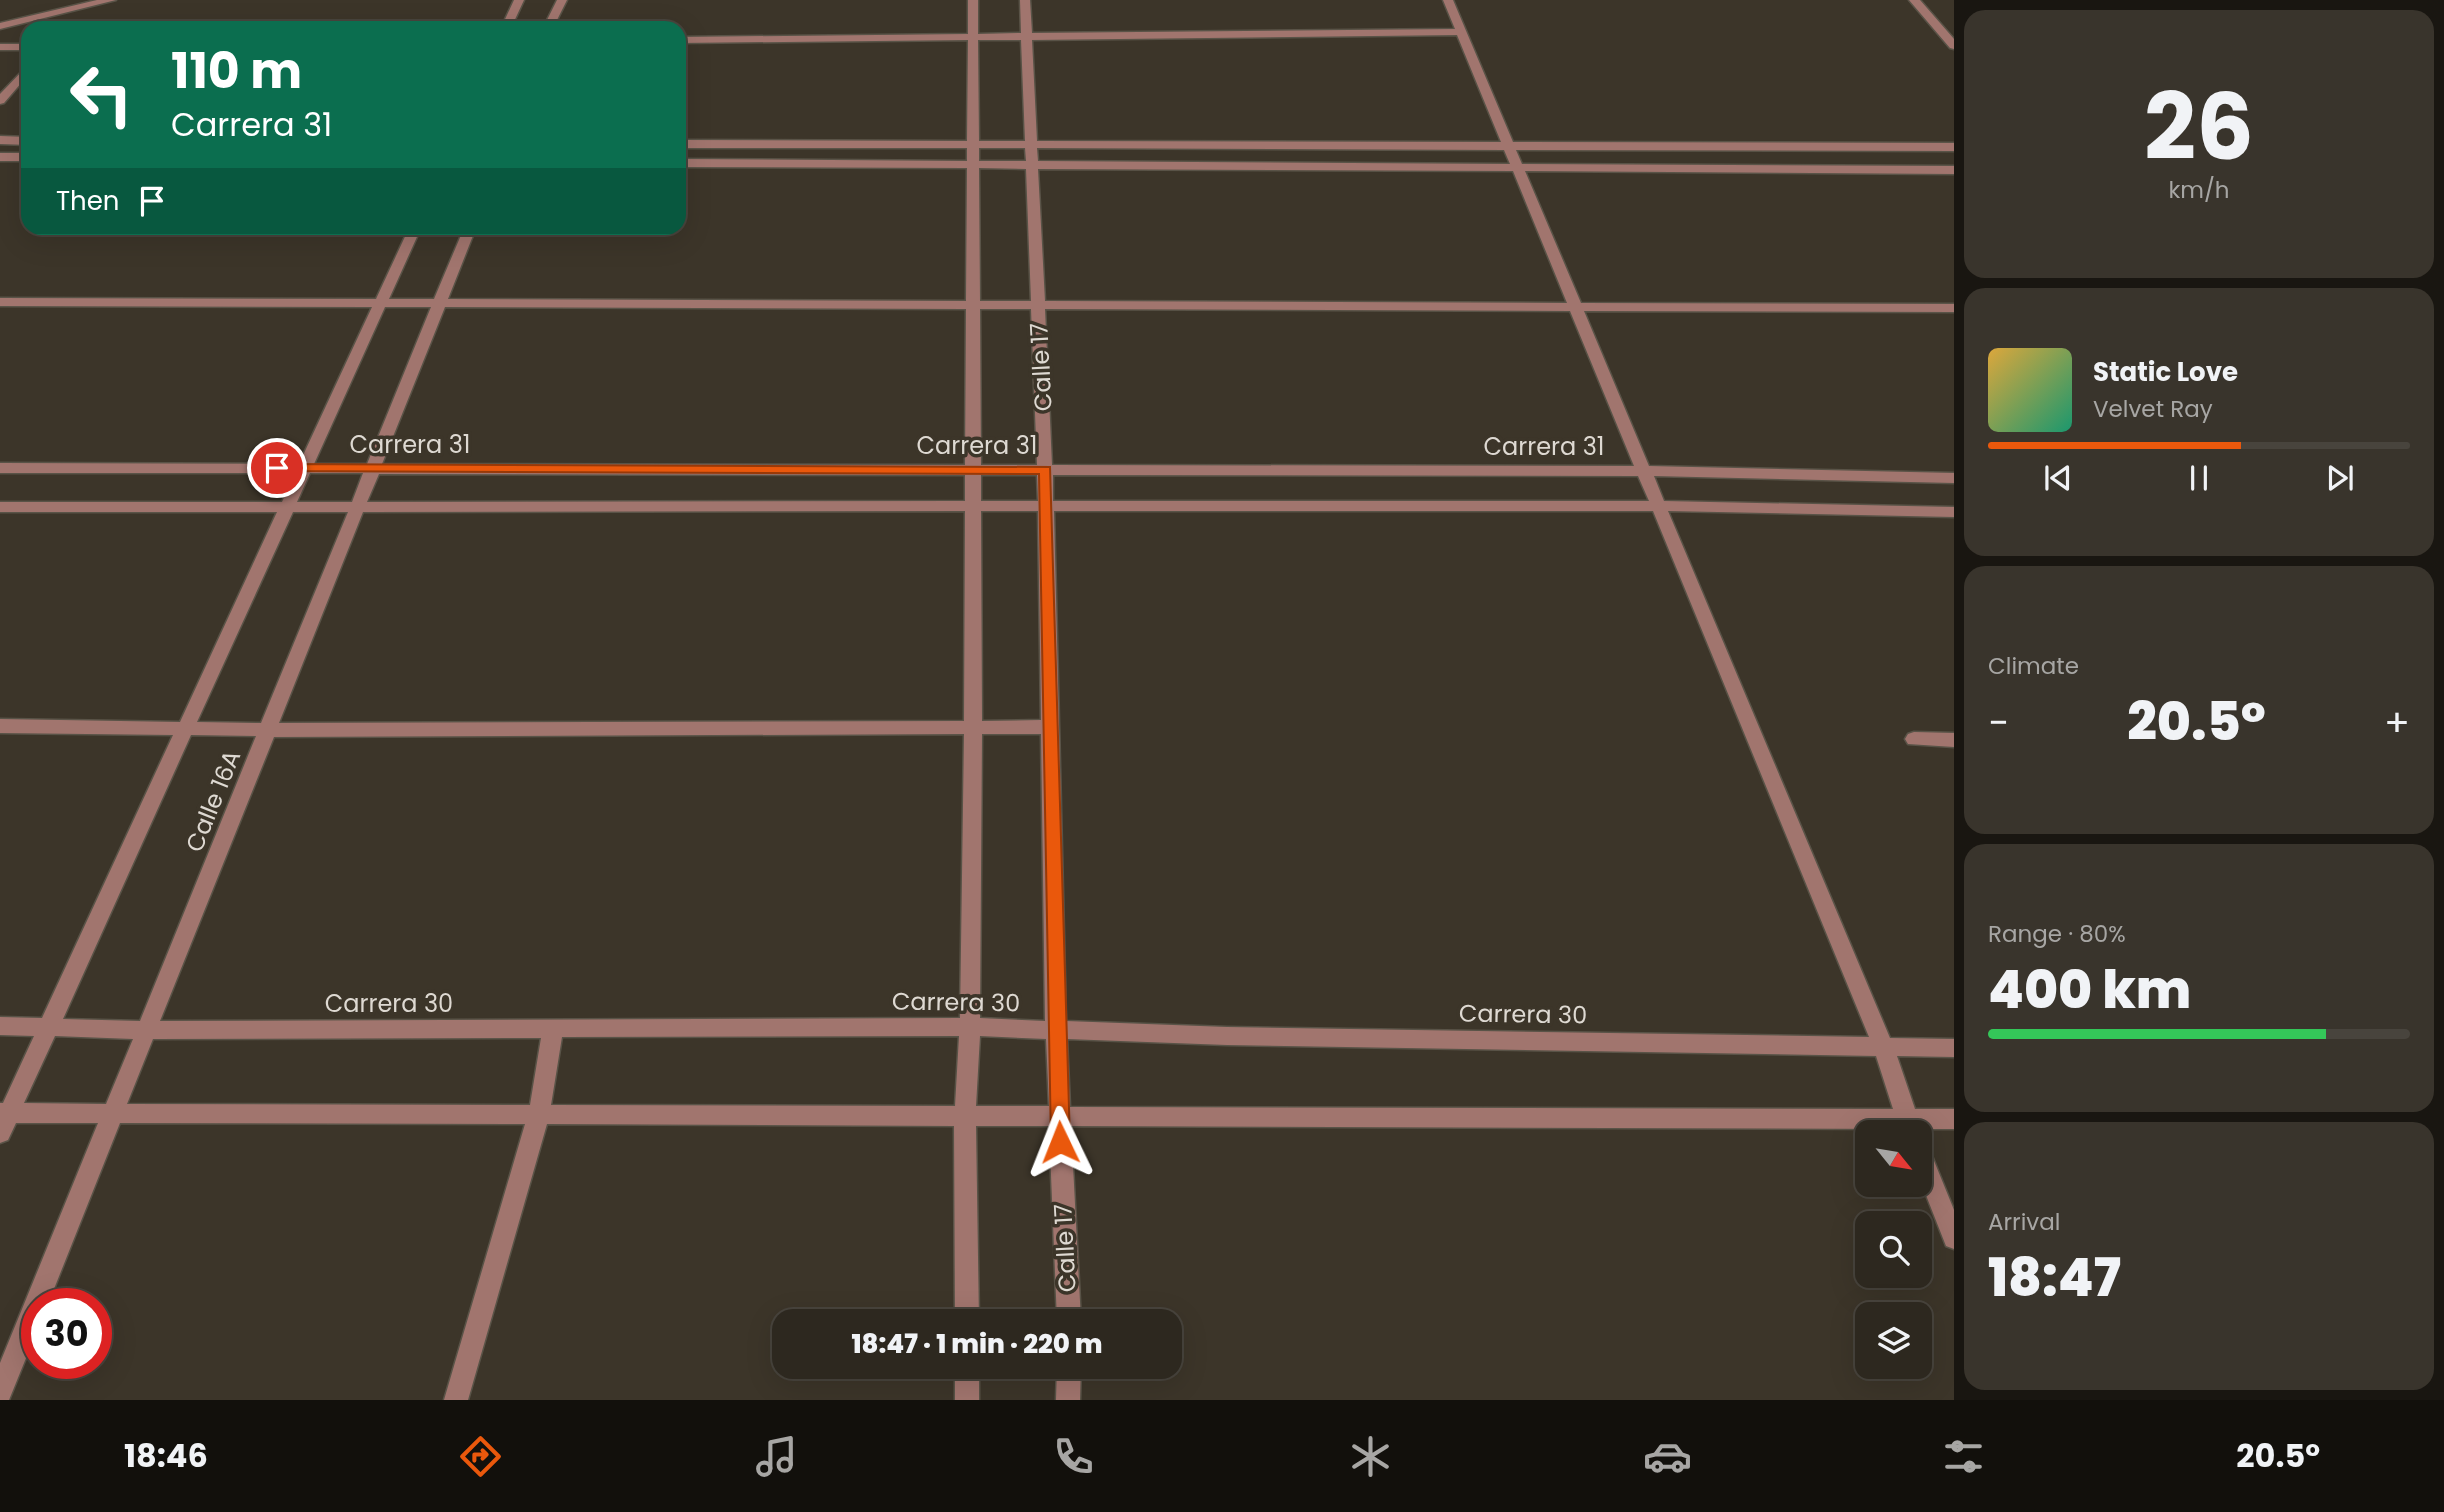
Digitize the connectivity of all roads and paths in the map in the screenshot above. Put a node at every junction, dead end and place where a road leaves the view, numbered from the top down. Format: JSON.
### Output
{"nodes":[{"id":1,"x":111,"y":0,"type":"edge"},
{"id":2,"x":519,"y":0,"type":"edge"},
{"id":3,"x":562,"y":0,"type":"edge"},
{"id":4,"x":973,"y":0,"type":"edge"},
{"id":5,"x":1025,"y":0,"type":"edge"},
{"id":6,"x":1448,"y":0,"type":"edge"},
{"id":7,"x":1914,"y":0,"type":"edge"},
{"id":8,"x":78,"y":8,"type":"junction"},
{"id":9,"x":21,"y":21,"type":"edge"},
{"id":10,"x":22,"y":21,"type":"edge"},
{"id":11,"x":67,"y":21,"type":"edge"},
{"id":12,"x":509,"y":21,"type":"edge"},
{"id":13,"x":552,"y":21,"type":"edge"},
{"id":14,"x":18,"y":22,"type":"junction"},
{"id":15,"x":0,"y":26,"type":"edge"},
{"id":16,"x":1461,"y":32,"type":"junction"},
{"id":17,"x":973,"y":37,"type":"junction"},
{"id":18,"x":1026,"y":37,"type":"junction"},
{"id":19,"x":686,"y":40,"type":"edge"},
{"id":20,"x":0,"y":41,"type":"edge"},
{"id":21,"x":1954,"y":46,"type":"edge"},
{"id":22,"x":0,"y":47,"type":"edge"},
{"id":23,"x":21,"y":47,"type":"edge"},
{"id":24,"x":21,"y":76,"type":"edge"},
{"id":25,"x":0,"y":101,"type":"edge"},
{"id":26,"x":0,"y":140,"type":"edge"},
{"id":27,"x":21,"y":141,"type":"edge"},
{"id":28,"x":686,"y":144,"type":"edge"},
{"id":29,"x":972,"y":145,"type":"junction"},
{"id":30,"x":1030,"y":145,"type":"junction"},
{"id":31,"x":1508,"y":146,"type":"junction"},
{"id":32,"x":1954,"y":147,"type":"edge"},
{"id":33,"x":0,"y":157,"type":"edge"},
{"id":34,"x":21,"y":157,"type":"edge"},
{"id":35,"x":686,"y":163,"type":"edge"},
{"id":36,"x":974,"y":164,"type":"junction"},
{"id":37,"x":1032,"y":165,"type":"junction"},
{"id":38,"x":1519,"y":167,"type":"junction"},
{"id":39,"x":1954,"y":170,"type":"edge"},
{"id":40,"x":412,"y":235,"type":"edge"},
{"id":41,"x":467,"y":235,"type":"edge"},
{"id":42,"x":0,"y":302,"type":"edge"},
{"id":43,"x":380,"y":303,"type":"junction"},
{"id":44,"x":440,"y":303,"type":"junction"},
{"id":45,"x":974,"y":305,"type":"junction"},
{"id":46,"x":1038,"y":305,"type":"junction"},
{"id":47,"x":1577,"y":306,"type":"junction"},
{"id":48,"x":1954,"y":307,"type":"edge"},
{"id":49,"x":0,"y":468,"type":"edge"},
{"id":50,"x":305,"y":468,"type":"junction"},
{"id":51,"x":373,"y":468,"type":"junction"},
{"id":52,"x":974,"y":470,"type":"junction"},
{"id":53,"x":1045,"y":470,"type":"junction"},
{"id":54,"x":1646,"y":471,"type":"junction"},
{"id":55,"x":1954,"y":478,"type":"edge"},
{"id":56,"x":1657,"y":506,"type":"junction"},
{"id":57,"x":0,"y":507,"type":"edge"},
{"id":58,"x":287,"y":507,"type":"junction"},
{"id":59,"x":358,"y":507,"type":"junction"},
{"id":60,"x":972,"y":507,"type":"junction"},
{"id":61,"x":1044,"y":507,"type":"junction"},
{"id":62,"x":1954,"y":512,"type":"edge"},
{"id":63,"x":0,"y":726,"type":"edge"},
{"id":64,"x":1051,"y":727,"type":"junction"},
{"id":65,"x":185,"y":728,"type":"junction"},
{"id":66,"x":973,"y":729,"type":"junction"},
{"id":67,"x":268,"y":730,"type":"junction"},
{"id":68,"x":1914,"y":739,"type":"dead end"},
{"id":69,"x":1954,"y":740,"type":"edge"},
{"id":70,"x":0,"y":1026,"type":"edge"},
{"id":71,"x":49,"y":1026,"type":"junction"},
{"id":72,"x":971,"y":1027,"type":"junction"},
{"id":73,"x":553,"y":1029,"type":"junction"},
{"id":74,"x":147,"y":1030,"type":"junction"},
{"id":75,"x":1056,"y":1031,"type":"junction"},
{"id":76,"x":1883,"y":1046,"type":"junction"},
{"id":77,"x":1954,"y":1048,"type":"edge"},
{"id":78,"x":113,"y":1113,"type":"junction"},
{"id":79,"x":538,"y":1115,"type":"junction"},
{"id":80,"x":965,"y":1115,"type":"junction"},
{"id":81,"x":1059,"y":1116,"type":"junction"},
{"id":82,"x":3,"y":1119,"type":"edge"},
{"id":83,"x":1954,"y":1119,"type":"edge"},
{"id":84,"x":1907,"y":1120,"type":"edge"},
{"id":85,"x":1932,"y":1122,"type":"edge"},
{"id":86,"x":1855,"y":1125,"type":"edge"},
{"id":87,"x":1932,"y":1183,"type":"edge"},
{"id":88,"x":1954,"y":1238,"type":"edge"},
{"id":89,"x":967,"y":1309,"type":"edge"},
{"id":90,"x":1068,"y":1309,"type":"edge"},
{"id":91,"x":967,"y":1379,"type":"edge"},
{"id":92,"x":1069,"y":1379,"type":"edge"},
{"id":93,"x":0,"y":1394,"type":"edge"},
{"id":94,"x":456,"y":1400,"type":"edge"},
{"id":95,"x":967,"y":1400,"type":"edge"},
{"id":96,"x":1068,"y":1400,"type":"edge"}],
"edges":[{"from":1,"to":8,"type":"street"},
{"from":2,"to":12,"type":"street"},
{"from":3,"to":13,"type":"street"},
{"from":4,"to":17,"type":"street"},
{"from":5,"to":18,"type":"street","name":"Calle 17"},
{"from":6,"to":16,"type":"street"},
{"from":7,"to":21,"type":"street"},
{"from":8,"to":10,"type":"street"},
{"from":8,"to":11,"type":"street"},
{"from":9,"to":14,"type":"street"},
{"from":14,"to":15,"type":"street"},
{"from":14,"to":20,"type":"street"},
{"from":16,"to":18,"type":"street"},
{"from":16,"to":31,"type":"street"},
{"from":17,"to":18,"type":"street"},
{"from":17,"to":19,"type":"street"},
{"from":17,"to":29,"type":"street"},
{"from":18,"to":30,"type":"street","name":"Calle 17"},
{"from":22,"to":23,"type":"street"},
{"from":24,"to":25,"type":"street"},
{"from":26,"to":27,"type":"street"},
{"from":28,"to":29,"type":"street"},
{"from":29,"to":30,"type":"street"},
{"from":29,"to":36,"type":"street"},
{"from":30,"to":31,"type":"street"},
{"from":30,"to":37,"type":"street","name":"Calle 17"},
{"from":31,"to":32,"type":"street"},
{"from":31,"to":38,"type":"street"},
{"from":33,"to":34,"type":"street"},
{"from":35,"to":36,"type":"street"},
{"from":36,"to":37,"type":"street"},
{"from":36,"to":45,"type":"street"},
{"from":37,"to":38,"type":"street"},
{"from":37,"to":46,"type":"street","name":"Calle 17"},
{"from":38,"to":39,"type":"street"},
{"from":38,"to":47,"type":"street"},
{"from":40,"to":43,"type":"street"},
{"from":41,"to":44,"type":"street","name":"Calle 16A"},
{"from":42,"to":43,"type":"street"},
{"from":43,"to":44,"type":"street"},
{"from":43,"to":50,"type":"street"},
{"from":44,"to":45,"type":"street"},
{"from":44,"to":51,"type":"street","name":"Calle 16A"},
{"from":45,"to":46,"type":"street"},
{"from":45,"to":52,"type":"street"},
{"from":46,"to":47,"type":"street"},
{"from":46,"to":53,"type":"street","name":"Calle 17"},
{"from":47,"to":48,"type":"street"},
{"from":47,"to":54,"type":"street"},
{"from":49,"to":50,"type":"street","name":"Carrera 31"},
{"from":50,"to":51,"type":"street","name":"Carrera 31"},
{"from":50,"to":58,"type":"street"},
{"from":51,"to":52,"type":"street","name":"Carrera 31"},
{"from":51,"to":59,"type":"street","name":"Calle 16A"},
{"from":52,"to":53,"type":"street","name":"Carrera 31"},
{"from":52,"to":60,"type":"street"},
{"from":53,"to":54,"type":"street","name":"Carrera 31"},
{"from":53,"to":61,"type":"street","name":"Calle 17"},
{"from":54,"to":55,"type":"street","name":"Carrera 31"},
{"from":54,"to":56,"type":"street"},
{"from":56,"to":61,"type":"street"},
{"from":56,"to":62,"type":"street"},
{"from":56,"to":76,"type":"street"},
{"from":57,"to":58,"type":"street"},
{"from":58,"to":59,"type":"street"},
{"from":58,"to":65,"type":"street"},
{"from":59,"to":60,"type":"street"},
{"from":59,"to":67,"type":"street","name":"Calle 16A"},
{"from":60,"to":61,"type":"street"},
{"from":60,"to":66,"type":"street"},
{"from":61,"to":64,"type":"street","name":"Calle 17"},
{"from":63,"to":65,"type":"street"},
{"from":64,"to":66,"type":"street"},
{"from":64,"to":75,"type":"street","name":"Calle 17"},
{"from":65,"to":67,"type":"street"},
{"from":65,"to":71,"type":"street"},
{"from":66,"to":67,"type":"street"},
{"from":66,"to":72,"type":"street"},
{"from":67,"to":74,"type":"street","name":"Calle 16A"},
{"from":68,"to":69,"type":"street"},
{"from":70,"to":71,"type":"street","name":"Carrera 30"},
{"from":71,"to":74,"type":"street","name":"Carrera 30"},
{"from":71,"to":82,"type":"street"},
{"from":72,"to":73,"type":"street","name":"Carrera 30"},
{"from":72,"to":75,"type":"street","name":"Carrera 30"},
{"from":72,"to":80,"type":"street"},
{"from":73,"to":74,"type":"street","name":"Carrera 30"},
{"from":73,"to":79,"type":"street"},
{"from":74,"to":78,"type":"street","name":"Calle 16A"},
{"from":75,"to":76,"type":"street","name":"Carrera 30"},
{"from":75,"to":81,"type":"street","name":"Calle 17"},
{"from":76,"to":77,"type":"street","name":"Carrera 30"},
{"from":76,"to":84,"type":"street"},
{"from":78,"to":79,"type":"street"},
{"from":78,"to":82,"type":"street"},
{"from":78,"to":93,"type":"street","name":"Calle 16A"},
{"from":79,"to":80,"type":"street"},
{"from":79,"to":94,"type":"street"},
{"from":80,"to":81,"type":"street"},
{"from":80,"to":89,"type":"street"},
{"from":81,"to":86,"type":"street"},
{"from":81,"to":90,"type":"street","name":"Calle 17"},
{"from":83,"to":85,"type":"street"},
{"from":87,"to":88,"type":"street"},
{"from":91,"to":95,"type":"street"},
{"from":92,"to":96,"type":"street"}]}
